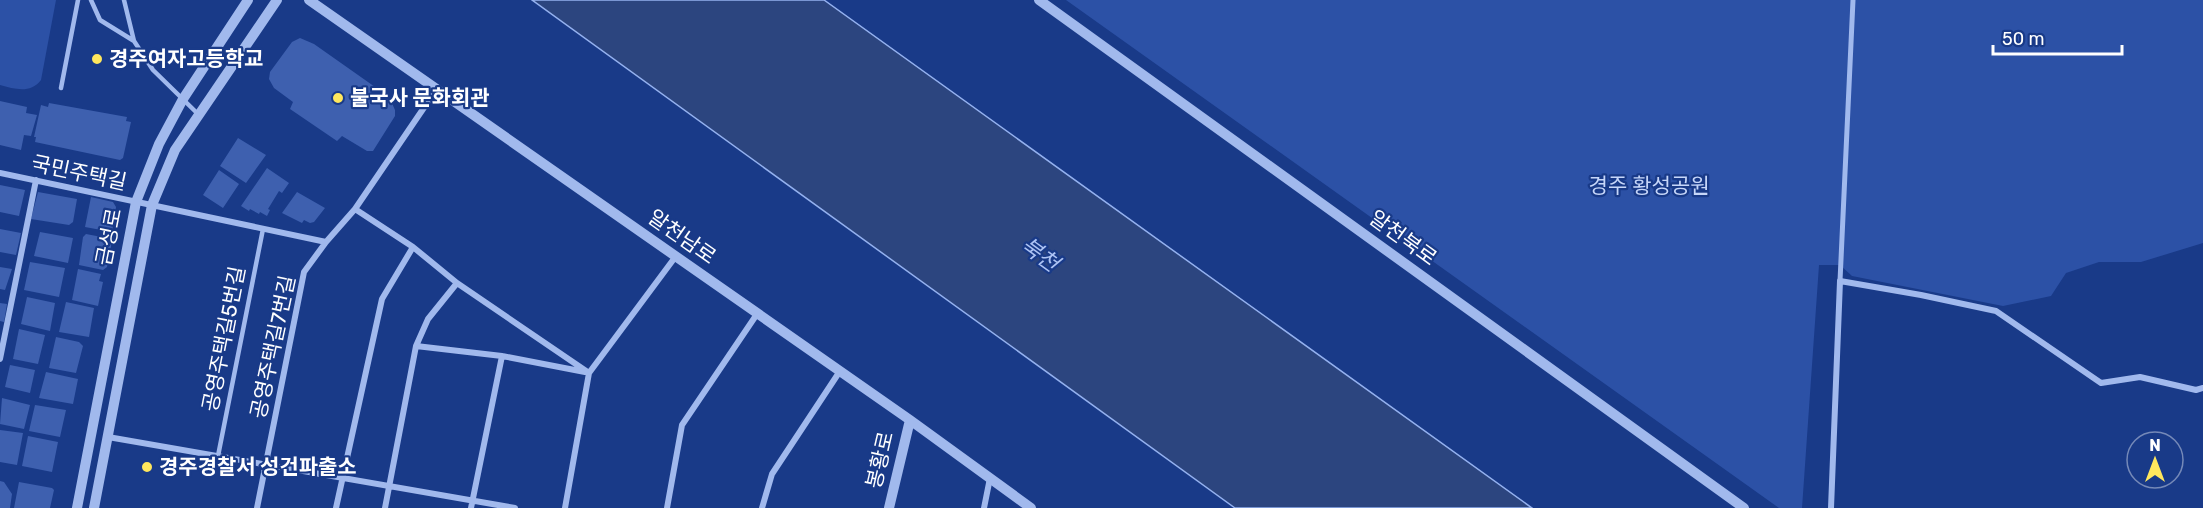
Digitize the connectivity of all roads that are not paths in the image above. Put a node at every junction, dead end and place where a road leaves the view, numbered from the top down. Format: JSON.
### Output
{"nodes":[{"id":1,"x":78,"y":0,"type":"edge"},
{"id":2,"x":91,"y":0,"type":"edge"},
{"id":3,"x":124,"y":0,"type":"edge"},
{"id":4,"x":248,"y":0,"type":"edge"},
{"id":5,"x":277,"y":0,"type":"edge"},
{"id":6,"x":309,"y":0,"type":"edge"},
{"id":7,"x":1039,"y":0,"type":"edge"},
{"id":8,"x":1853,"y":0,"type":"edge"},
{"id":9,"x":134,"y":41,"type":"junction"},
{"id":10,"x":61,"y":88,"type":"dead end"},
{"id":11,"x":436,"y":90,"type":"junction"},
{"id":12,"x":183,"y":99,"type":"junction"},
{"id":13,"x":198,"y":114,"type":"junction"},
{"id":14,"x":0,"y":173,"type":"edge"},
{"id":15,"x":36,"y":180,"type":"junction"},
{"id":16,"x":136,"y":202,"type":"junction"},
{"id":17,"x":152,"y":206,"type":"junction"},
{"id":18,"x":355,"y":209,"type":"junction"},
{"id":19,"x":263,"y":229,"type":"junction"},
{"id":20,"x":326,"y":242,"type":"junction"},
{"id":21,"x":413,"y":248,"type":"junction"},
{"id":22,"x":675,"y":256,"type":"junction"},
{"id":23,"x":1840,"y":280,"type":"junction"},
{"id":24,"x":457,"y":282,"type":"junction"},
{"id":25,"x":757,"y":314,"type":"junction"},
{"id":26,"x":416,"y":346,"type":"junction"},
{"id":27,"x":502,"y":356,"type":"junction"},
{"id":28,"x":0,"y":359,"type":"edge"},
{"id":29,"x":840,"y":371,"type":"junction"},
{"id":30,"x":589,"y":373,"type":"junction"},
{"id":31,"x":2203,"y":388,"type":"edge"},
{"id":32,"x":910,"y":420,"type":"junction"},
{"id":33,"x":108,"y":437,"type":"junction"},
{"id":34,"x":218,"y":456,"type":"junction"},
{"id":35,"x":266,"y":465,"type":"junction"},
{"id":36,"x":343,"y":478,"type":"junction"},
{"id":37,"x":990,"y":478,"type":"junction"},
{"id":38,"x":389,"y":486,"type":"junction"},
{"id":39,"x":472,"y":504,"type":"edge"},
{"id":40,"x":77,"y":508,"type":"edge"},
{"id":41,"x":94,"y":508,"type":"edge"},
{"id":42,"x":257,"y":508,"type":"edge"},
{"id":43,"x":336,"y":508,"type":"edge"},
{"id":44,"x":385,"y":508,"type":"edge"},
{"id":45,"x":515,"y":508,"type":"edge"},
{"id":46,"x":565,"y":508,"type":"edge"},
{"id":47,"x":667,"y":508,"type":"edge"},
{"id":48,"x":762,"y":508,"type":"edge"},
{"id":49,"x":889,"y":508,"type":"edge"},
{"id":50,"x":984,"y":508,"type":"edge"},
{"id":51,"x":1031,"y":508,"type":"edge"},
{"id":52,"x":1744,"y":508,"type":"edge"},
{"id":53,"x":1831,"y":508,"type":"edge"}],
"edges":[{"from":1,"to":10,"type":"lane"},
{"from":2,"to":9,"type":"lane"},
{"from":3,"to":9,"type":"lane"},
{"from":4,"to":12,"type":"street","name":"금성로"},
{"from":5,"to":13,"type":"street","name":"금성로"},
{"from":6,"to":11,"type":"street","name":"알천남로"},
{"from":7,"to":52,"type":"street","name":"알천북로"},
{"from":8,"to":23,"type":"street"},
{"from":9,"to":12,"type":"lane"},
{"from":11,"to":18,"type":"street","name":"공영주택길7번길"},
{"from":11,"to":22,"type":"street","name":"알천남로"},
{"from":12,"to":13,"type":"lane"},
{"from":12,"to":16,"type":"street","name":"금성로"},
{"from":13,"to":17,"type":"street","name":"금성로"},
{"from":14,"to":15,"type":"street","name":"국민주택길"},
{"from":15,"to":16,"type":"street","name":"국민주택길"},
{"from":15,"to":28,"type":"street"},
{"from":16,"to":17,"type":"street","name":"국민주택길"},
{"from":16,"to":40,"type":"street","name":"금성로"},
{"from":17,"to":19,"type":"street","name":"금성로"},
{"from":17,"to":33,"type":"street","name":"금성로"},
{"from":18,"to":20,"type":"street","name":"공영주택길7번길"},
{"from":18,"to":21,"type":"street"},
{"from":19,"to":20,"type":"street","name":"금성로"},
{"from":19,"to":34,"type":"lane","name":"공영주택길5번길"},
{"from":20,"to":35,"type":"street","name":"공영주택길7번길"},
{"from":21,"to":24,"type":"street"},
{"from":21,"to":36,"type":"street"},
{"from":22,"to":25,"type":"street","name":"알천남로"},
{"from":22,"to":30,"type":"street"},
{"from":23,"to":31,"type":"street"},
{"from":23,"to":53,"type":"street"},
{"from":24,"to":26,"type":"street"},
{"from":24,"to":30,"type":"street"},
{"from":25,"to":29,"type":"street","name":"알천남로"},
{"from":25,"to":47,"type":"street"},
{"from":26,"to":27,"type":"street"},
{"from":26,"to":38,"type":"street"},
{"from":27,"to":30,"type":"street"},
{"from":27,"to":39,"type":"street"},
{"from":29,"to":32,"type":"street","name":"알천남로"},
{"from":29,"to":48,"type":"street"},
{"from":30,"to":46,"type":"street"},
{"from":32,"to":37,"type":"street","name":"알천남로"},
{"from":32,"to":49,"type":"street","name":"봉황로"},
{"from":33,"to":34,"type":"street"},
{"from":33,"to":41,"type":"street","name":"금성로"},
{"from":34,"to":35,"type":"street"},
{"from":35,"to":36,"type":"street"},
{"from":35,"to":42,"type":"street","name":"공영주택길7번길"},
{"from":36,"to":38,"type":"street"},
{"from":36,"to":43,"type":"street"},
{"from":37,"to":50,"type":"street"},
{"from":37,"to":51,"type":"street","name":"알천남로"},
{"from":38,"to":39,"type":"street"},
{"from":38,"to":44,"type":"street"},
{"from":39,"to":45,"type":"street"}]}
